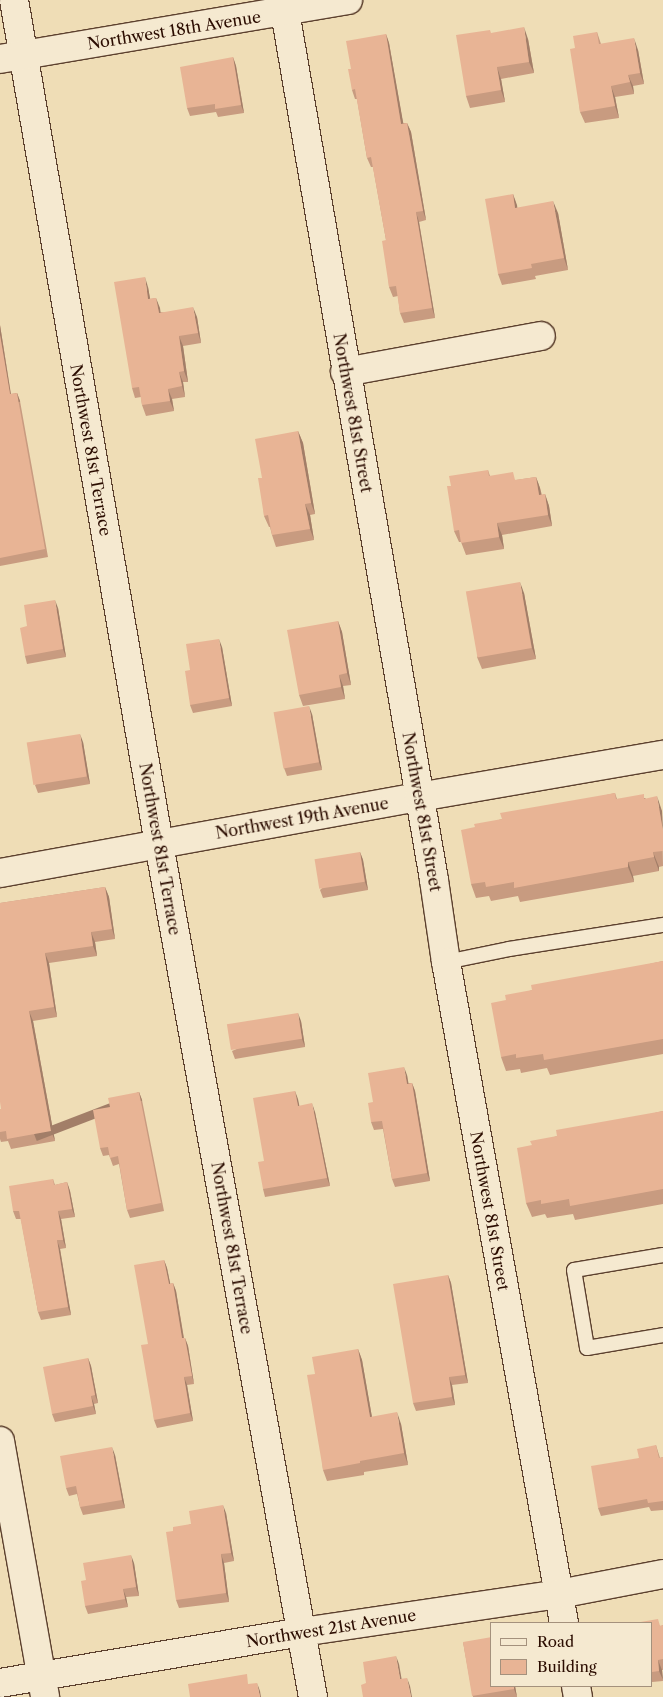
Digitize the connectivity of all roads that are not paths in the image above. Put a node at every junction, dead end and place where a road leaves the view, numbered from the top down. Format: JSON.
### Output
{"nodes":[{"id":1,"x":14,"y":0,"type":"edge"},
{"id":2,"x":348,"y":0,"type":"edge"},
{"id":3,"x":284,"y":6,"type":"edge"},
{"id":4,"x":12,"y":57,"type":"edge"},
{"id":5,"x":541,"y":336,"type":"dead end"},
{"id":6,"x":345,"y":372,"type":"junction"},
{"id":7,"x":663,"y":755,"type":"edge"},
{"id":8,"x":419,"y":797,"type":"junction"},
{"id":9,"x":159,"y":844,"type":"junction"},
{"id":10,"x":0,"y":873,"type":"edge"},
{"id":11,"x":663,"y":925,"type":"edge"},
{"id":12,"x":446,"y":962,"type":"junction"},
{"id":13,"x":663,"y":1255,"type":"edge"},
{"id":14,"x":663,"y":1334,"type":"edge"},
{"id":15,"x":0,"y":1441,"type":"edge"},
{"id":16,"x":663,"y":1574,"type":"edge"},
{"id":17,"x":559,"y":1594,"type":"junction"},
{"id":18,"x":564,"y":1622,"type":"edge"},
{"id":19,"x":302,"y":1632,"type":"junction"},
{"id":20,"x":0,"y":1683,"type":"edge"},
{"id":21,"x":43,"y":1686,"type":"edge"},
{"id":22,"x":313,"y":1697,"type":"edge"}],
"edges":[{"from":1,"to":4,"type":"street","name":"Northwest 81st Terrace"},
{"from":2,"to":3,"type":"street","name":"Northwest 18th Avenue"},
{"from":3,"to":4,"type":"street","name":"Northwest 18th Avenue"},
{"from":3,"to":6,"type":"street","name":"Northwest 81st Street"},
{"from":4,"to":9,"type":"street","name":"Northwest 81st Terrace"},
{"from":5,"to":6,"type":"street"},
{"from":6,"to":8,"type":"street","name":"Northwest 81st Street"},
{"from":7,"to":8,"type":"street","name":"Northwest 19th Avenue"},
{"from":8,"to":9,"type":"street","name":"Northwest 19th Avenue"},
{"from":8,"to":12,"type":"street","name":"Northwest 81st Street"},
{"from":9,"to":10,"type":"street","name":"Northwest 19th Avenue"},
{"from":9,"to":19,"type":"street","name":"Northwest 81st Terrace"},
{"from":11,"to":12,"type":"lane"},
{"from":12,"to":17,"type":"street","name":"Northwest 81st Street"},
{"from":13,"to":14,"type":"lane"},
{"from":15,"to":21,"type":"street"},
{"from":16,"to":17,"type":"street","name":"Northwest 21st Avenue"},
{"from":17,"to":18,"type":"street","name":"Northwest 81st Street"},
{"from":17,"to":19,"type":"street","name":"Northwest 21st Avenue"},
{"from":19,"to":21,"type":"street","name":"Northwest 21st Avenue"},
{"from":19,"to":22,"type":"street","name":"Northwest 81st Terrace"},
{"from":20,"to":21,"type":"street","name":"Northwest 21st Avenue"}]}
